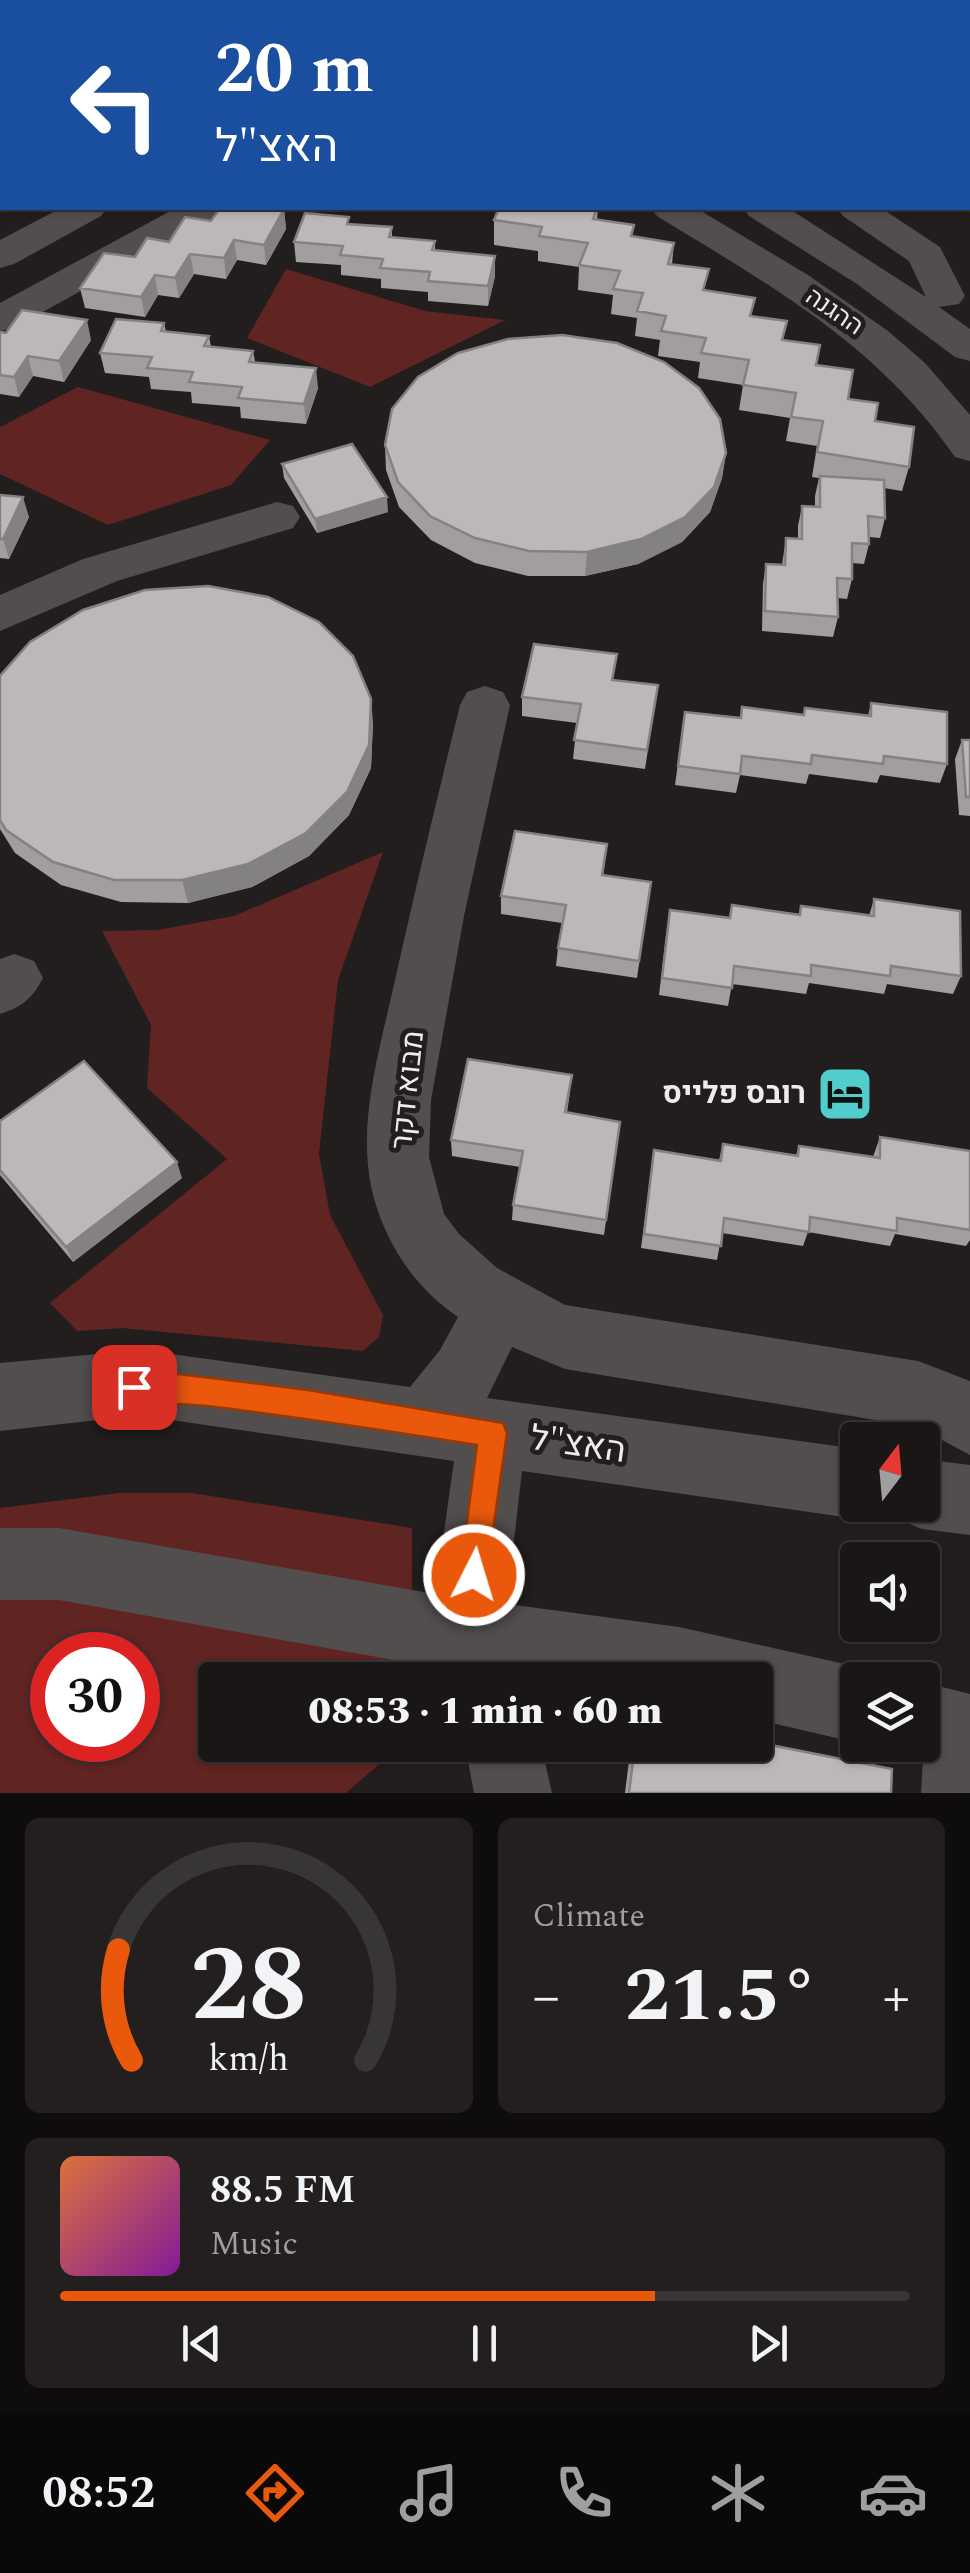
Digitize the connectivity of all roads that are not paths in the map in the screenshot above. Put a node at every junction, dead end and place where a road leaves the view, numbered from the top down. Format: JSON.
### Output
{"nodes":[{"id":1,"x":84,"y":210,"type":"edge"},
{"id":2,"x":199,"y":210,"type":"edge"},
{"id":3,"x":673,"y":210,"type":"edge"},
{"id":4,"x":765,"y":210,"type":"edge"},
{"id":5,"x":811,"y":210,"type":"edge"},
{"id":6,"x":859,"y":210,"type":"edge"},
{"id":7,"x":0,"y":256,"type":"edge"},
{"id":8,"x":957,"y":304,"type":"edge"},
{"id":9,"x":0,"y":319,"type":"edge"},
{"id":10,"x":970,"y":348,"type":"edge"},
{"id":11,"x":956,"y":404,"type":"edge"},
{"id":12,"x":970,"y":448,"type":"edge"},
{"id":13,"x":277,"y":518,"type":"dead end"},
{"id":14,"x":0,"y":614,"type":"edge"},
{"id":15,"x":485,"y":705,"type":"dead end"},
{"id":16,"x":498,"y":1306,"type":"junction"},
{"id":17,"x":0,"y":1397,"type":"edge"},
{"id":18,"x":970,"y":1422,"type":"edge"},
{"id":19,"x":425,"y":1423,"type":"junction"},
{"id":20,"x":492,"y":1433,"type":"junction"},
{"id":21,"x":840,"y":1481,"type":"edge"},
{"id":22,"x":940,"y":1496,"type":"edge"},
{"id":23,"x":970,"y":1500,"type":"edge"},
{"id":24,"x":0,"y":1564,"type":"edge"},
{"id":25,"x":485,"y":1659,"type":"edge"},
{"id":26,"x":663,"y":1662,"type":"edge"},
{"id":27,"x":773,"y":1686,"type":"edge"},
{"id":28,"x":840,"y":1701,"type":"edge"},
{"id":29,"x":940,"y":1724,"type":"edge"},
{"id":30,"x":507,"y":1762,"type":"edge"},
{"id":31,"x":514,"y":1793,"type":"edge"},
{"id":32,"x":960,"y":1793,"type":"edge"}],
"edges":[{"from":1,"to":7,"type":"street"},
{"from":2,"to":9,"type":"street"},
{"from":3,"to":11,"type":"street","name":"ההגנה"},
{"from":4,"to":10,"type":"street","name":"ההגנה"},
{"from":5,"to":8,"type":"street"},
{"from":6,"to":8,"type":"street"},
{"from":11,"to":12,"type":"street","name":"ההגנה"},
{"from":13,"to":14,"type":"street"},
{"from":15,"to":16,"type":"street","name":"מבוא דקר"},
{"from":16,"to":18,"type":"street","name":"מבוא דקר"},
{"from":16,"to":19,"type":"street"},
{"from":17,"to":19,"type":"street","name":"האצ\"ל"},
{"from":19,"to":20,"type":"street","name":"האצ\"ל"},
{"from":20,"to":21,"type":"street","name":"האצ\"ל"},
{"from":20,"to":25,"type":"street"},
{"from":22,"to":23,"type":"street"},
{"from":24,"to":25,"type":"street"},
{"from":25,"to":26,"type":"street"},
{"from":27,"to":28,"type":"street"},
{"from":29,"to":32,"type":"street"},
{"from":30,"to":31,"type":"street"}]}
